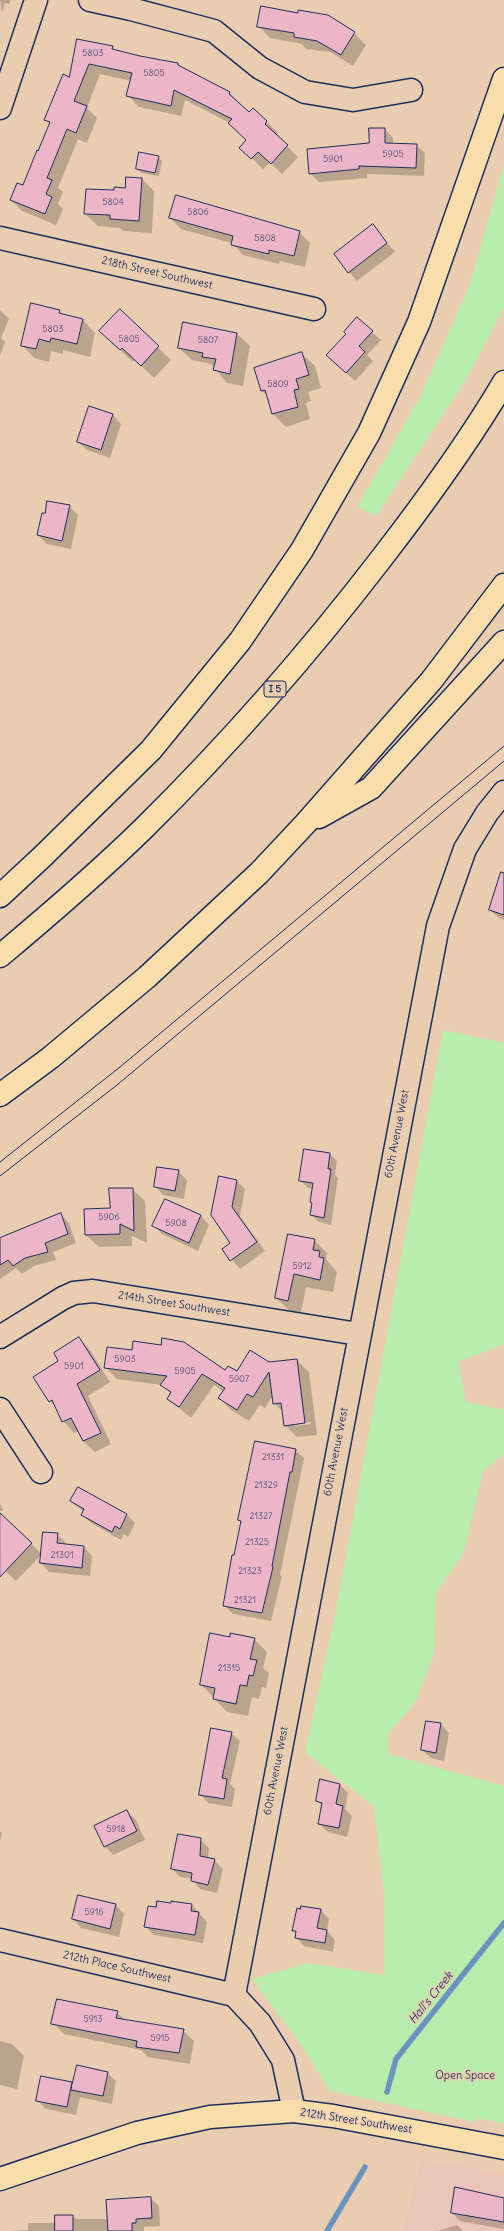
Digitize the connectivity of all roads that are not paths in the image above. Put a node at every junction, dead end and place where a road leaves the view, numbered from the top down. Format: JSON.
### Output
{"nodes":[{"id":1,"x":36,"y":0,"type":"edge"},
{"id":2,"x":90,"y":0,"type":"edge"},
{"id":3,"x":504,"y":79,"type":"edge"},
{"id":4,"x":411,"y":90,"type":"dead end"},
{"id":5,"x":0,"y":108,"type":"edge"},
{"id":6,"x":0,"y":238,"type":"edge"},
{"id":7,"x":314,"y":309,"type":"dead end"},
{"id":8,"x":504,"y":382,"type":"edge"},
{"id":9,"x":504,"y":585,"type":"edge"},
{"id":10,"x":504,"y":642,"type":"edge"},
{"id":11,"x":504,"y":792,"type":"edge"},
{"id":12,"x":306,"y":824,"type":"junction"},
{"id":13,"x":0,"y":896,"type":"edge"},
{"id":14,"x":0,"y":956,"type":"edge"},
{"id":15,"x":0,"y":1095,"type":"edge"},
{"id":16,"x":358,"y":1334,"type":"junction"},
{"id":17,"x":0,"y":1337,"type":"edge"},
{"id":18,"x":0,"y":1409,"type":"edge"},
{"id":19,"x":40,"y":1472,"type":"dead end"},
{"id":20,"x":0,"y":1940,"type":"edge"},
{"id":21,"x":234,"y":1995,"type":"junction"},
{"id":22,"x":294,"y":2111,"type":"junction"},
{"id":23,"x":504,"y":2148,"type":"edge"},
{"id":24,"x":0,"y":2179,"type":"edge"}],
"edges":[{"from":1,"to":5,"type":"street"},
{"from":2,"to":4,"type":"street"},
{"from":3,"to":13,"type":"main road"},
{"from":6,"to":7,"type":"street","name":"218th Street Southwest"},
{"from":8,"to":14,"type":"main road","number":"I 5"},
{"from":9,"to":12,"type":"main road"},
{"from":10,"to":12,"type":"main road"},
{"from":11,"to":16,"type":"street","name":"60th Avenue West"},
{"from":12,"to":15,"type":"main road"},
{"from":16,"to":17,"type":"street","name":"214th Street Southwest"},
{"from":16,"to":21,"type":"street","name":"60th Avenue West"},
{"from":18,"to":19,"type":"street"},
{"from":20,"to":21,"type":"street","name":"212th Place Southwest"},
{"from":21,"to":22,"type":"street"},
{"from":22,"to":23,"type":"main road","name":"212th Street Southwest"},
{"from":22,"to":24,"type":"main road","name":"212th Street Southwest"}]}
